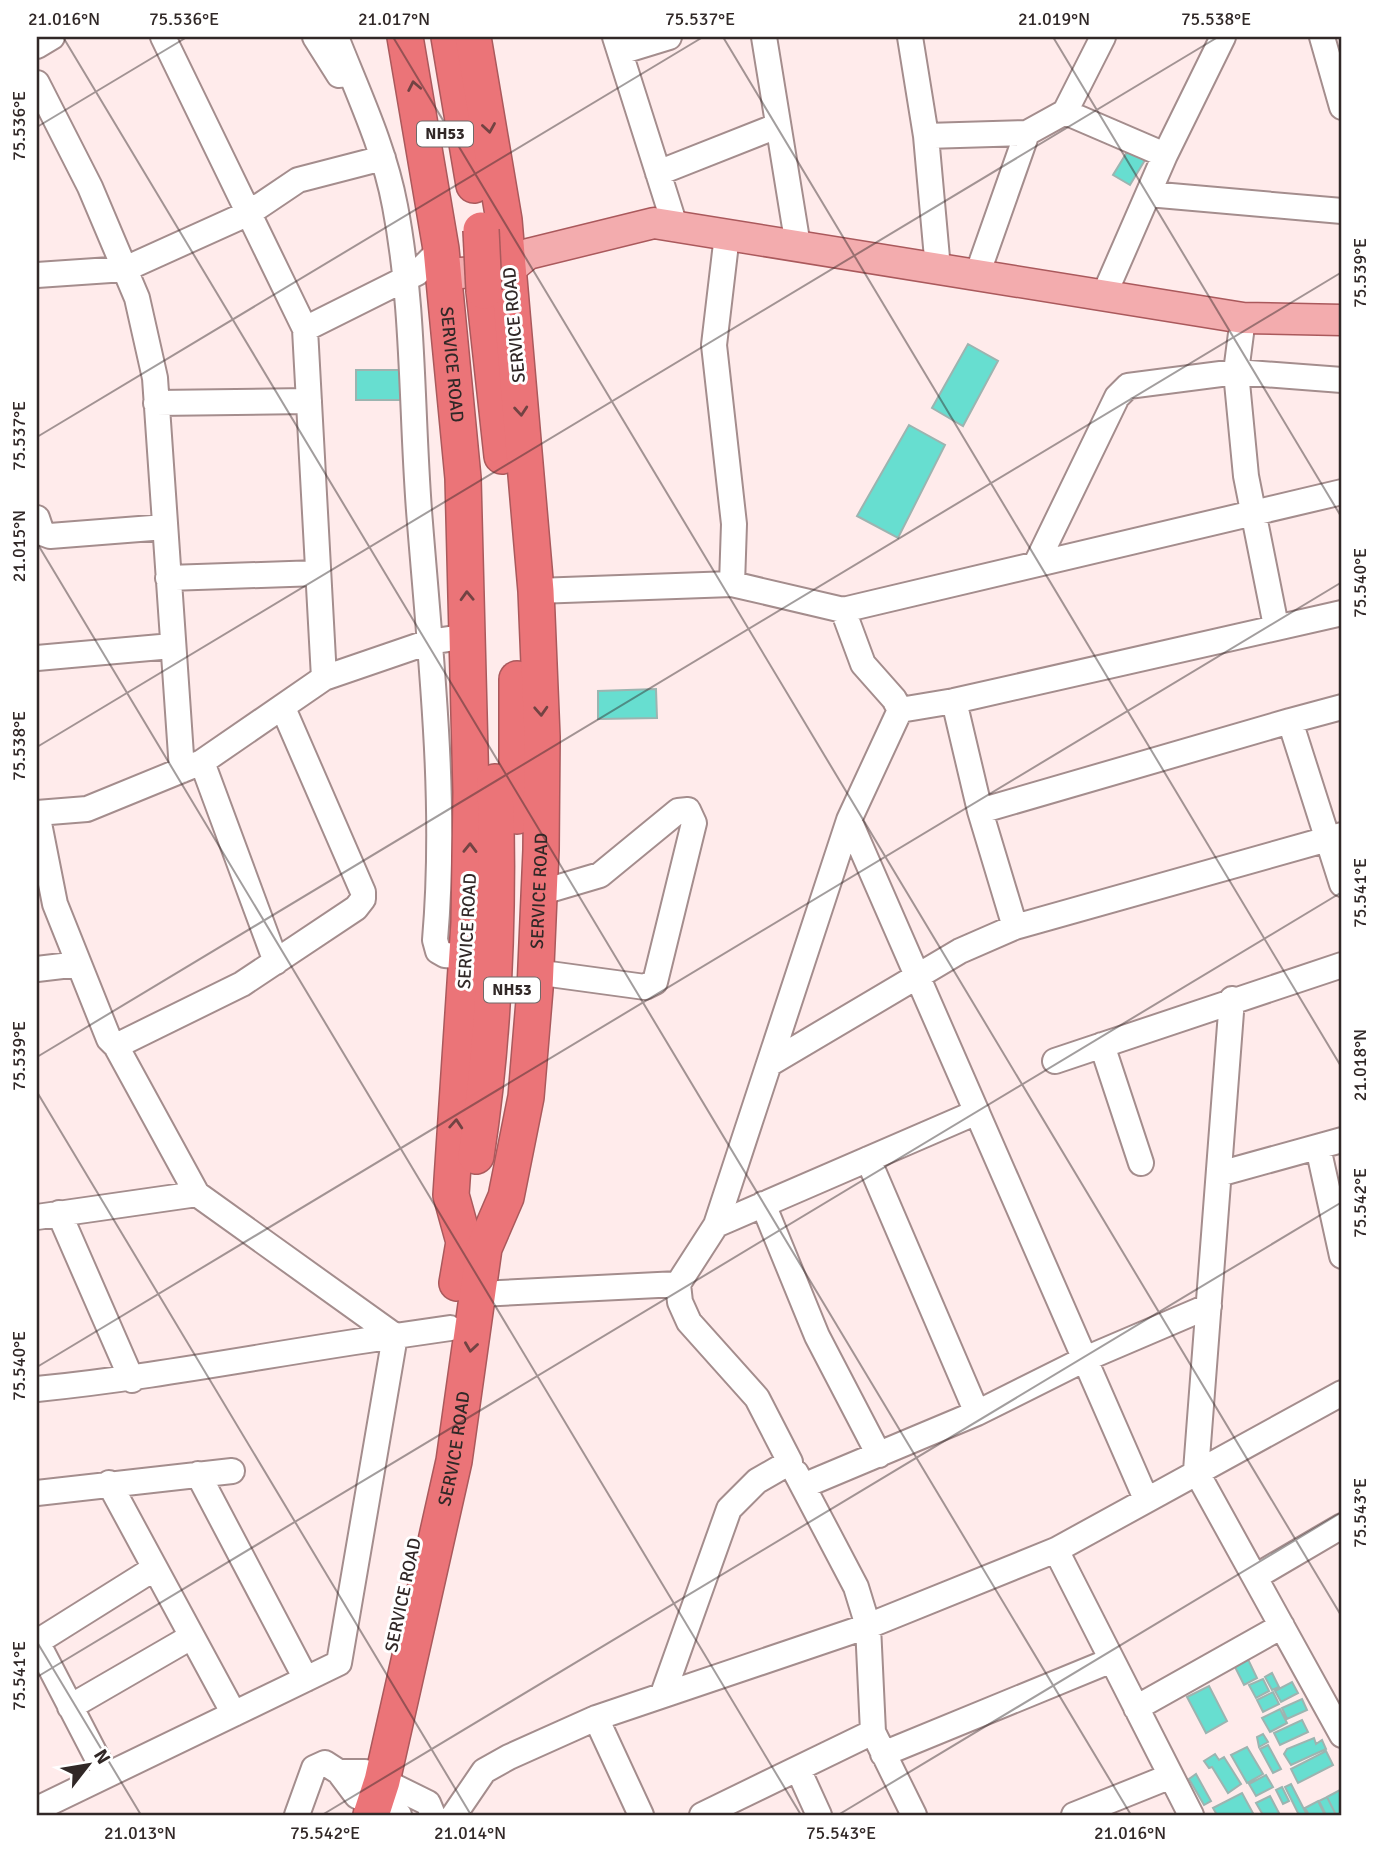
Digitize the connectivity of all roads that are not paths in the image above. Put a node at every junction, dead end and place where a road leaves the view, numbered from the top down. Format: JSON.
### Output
{"nodes":[{"id":1,"x":52,"y":37,"type":"edge"},
{"id":2,"x":163,"y":37,"type":"edge"},
{"id":3,"x":315,"y":37,"type":"edge"},
{"id":4,"x":335,"y":37,"type":"edge"},
{"id":5,"x":405,"y":37,"type":"edge"},
{"id":6,"x":428,"y":37,"type":"edge"},
{"id":7,"x":449,"y":37,"type":"edge"},
{"id":8,"x":473,"y":37,"type":"edge"},
{"id":9,"x":669,"y":37,"type":"edge"},
{"id":10,"x":764,"y":37,"type":"edge"},
{"id":11,"x":910,"y":37,"type":"edge"},
{"id":12,"x":1103,"y":37,"type":"edge"},
{"id":13,"x":1223,"y":37,"type":"edge"},
{"id":14,"x":1322,"y":37,"type":"edge"},
{"id":15,"x":618,"y":44,"type":"edge"},
{"id":16,"x":37,"y":47,"type":"edge"},
{"id":17,"x":37,"y":83,"type":"edge"},
{"id":18,"x":360,"y":99,"type":"junction"},
{"id":19,"x":1342,"y":107,"type":"edge"},
{"id":20,"x":1065,"y":111,"type":"junction"},
{"id":21,"x":777,"y":126,"type":"junction"},
{"id":22,"x":1027,"y":133,"type":"junction"},
{"id":23,"x":926,"y":136,"type":"junction"},
{"id":24,"x":1165,"y":155,"type":"junction"},
{"id":25,"x":383,"y":158,"type":"junction"},
{"id":26,"x":658,"y":173,"type":"junction"},
{"id":27,"x":1148,"y":194,"type":"junction"},
{"id":28,"x":1342,"y":212,"type":"edge"},
{"id":29,"x":249,"y":213,"type":"junction"},
{"id":30,"x":675,"y":226,"type":"junction"},
{"id":31,"x":727,"y":235,"type":"junction"},
{"id":32,"x":799,"y":246,"type":"junction"},
{"id":33,"x":475,"y":260,"type":"junction"},
{"id":34,"x":125,"y":269,"type":"junction"},
{"id":35,"x":938,"y":269,"type":"junction"},
{"id":36,"x":37,"y":275,"type":"edge"},
{"id":37,"x":976,"y":275,"type":"junction"},
{"id":38,"x":407,"y":278,"type":"junction"},
{"id":39,"x":1104,"y":295,"type":"junction"},
{"id":40,"x":1243,"y":318,"type":"junction"},
{"id":41,"x":1342,"y":320,"type":"edge"},
{"id":42,"x":305,"y":329,"type":"junction"},
{"id":43,"x":1236,"y":372,"type":"junction"},
{"id":44,"x":1342,"y":380,"type":"edge"},
{"id":45,"x":309,"y":401,"type":"junction"},
{"id":46,"x":156,"y":403,"type":"junction"},
{"id":47,"x":1342,"y":492,"type":"edge"},
{"id":48,"x":1254,"y":514,"type":"junction"},
{"id":49,"x":37,"y":517,"type":"edge"},
{"id":50,"x":165,"y":527,"type":"junction"},
{"id":51,"x":1036,"y":564,"type":"junction"},
{"id":52,"x":318,"y":573,"type":"junction"},
{"id":53,"x":168,"y":578,"type":"junction"},
{"id":54,"x":732,"y":584,"type":"junction"},
{"id":55,"x":536,"y":592,"type":"junction"},
{"id":56,"x":844,"y":610,"type":"junction"},
{"id":57,"x":1342,"y":613,"type":"edge"},
{"id":58,"x":1276,"y":626,"type":"junction"},
{"id":59,"x":468,"y":636,"type":"junction"},
{"id":60,"x":429,"y":642,"type":"junction"},
{"id":61,"x":172,"y":646,"type":"junction"},
{"id":62,"x":37,"y":658,"type":"edge"},
{"id":63,"x":324,"y":678,"type":"junction"},
{"id":64,"x":954,"y":701,"type":"junction"},
{"id":65,"x":1342,"y":707,"type":"edge"},
{"id":66,"x":283,"y":708,"type":"junction"},
{"id":67,"x":900,"y":710,"type":"junction"},
{"id":68,"x":1290,"y":722,"type":"junction"},
{"id":69,"x":192,"y":766,"type":"junction"},
{"id":70,"x":980,"y":811,"type":"junction"},
{"id":71,"x":37,"y":813,"type":"edge"},
{"id":72,"x":849,"y":820,"type":"junction"},
{"id":73,"x":1335,"y":838,"type":"edge"},
{"id":74,"x":1342,"y":884,"type":"edge"},
{"id":75,"x":539,"y":893,"type":"junction"},
{"id":76,"x":46,"y":906,"type":"edge"},
{"id":77,"x":1015,"y":927,"type":"junction"},
{"id":78,"x":467,"y":957,"type":"junction"},
{"id":79,"x":276,"y":962,"type":"junction"},
{"id":80,"x":79,"y":964,"type":"junction"},
{"id":81,"x":1342,"y":965,"type":"edge"},
{"id":82,"x":37,"y":969,"type":"edge"},
{"id":83,"x":535,"y":972,"type":"junction"},
{"id":84,"x":918,"y":977,"type":"junction"},
{"id":85,"x":1232,"y":999,"type":"junction"},
{"id":86,"x":1102,"y":1045,"type":"junction"},
{"id":87,"x":116,"y":1046,"type":"junction"},
{"id":88,"x":1055,"y":1061,"type":"dead end"},
{"id":89,"x":771,"y":1063,"type":"junction"},
{"id":90,"x":977,"y":1112,"type":"junction"},
{"id":91,"x":1342,"y":1140,"type":"edge"},
{"id":92,"x":1318,"y":1147,"type":"junction"},
{"id":93,"x":868,"y":1159,"type":"junction"},
{"id":94,"x":1141,"y":1163,"type":"dead end"},
{"id":95,"x":1219,"y":1174,"type":"junction"},
{"id":96,"x":197,"y":1194,"type":"junction"},
{"id":97,"x":763,"y":1204,"type":"junction"},
{"id":98,"x":48,"y":1215,"type":"edge"},
{"id":99,"x":716,"y":1225,"type":"junction"},
{"id":100,"x":474,"y":1245,"type":"junction"},
{"id":101,"x":1342,"y":1256,"type":"edge"},
{"id":102,"x":678,"y":1284,"type":"junction"},
{"id":103,"x":479,"y":1294,"type":"junction"},
{"id":104,"x":1209,"y":1306,"type":"junction"},
{"id":105,"x":450,"y":1328,"type":"junction"},
{"id":106,"x":395,"y":1336,"type":"junction"},
{"id":107,"x":1085,"y":1359,"type":"junction"},
{"id":108,"x":132,"y":1380,"type":"junction"},
{"id":109,"x":37,"y":1389,"type":"edge"},
{"id":110,"x":1342,"y":1393,"type":"edge"},
{"id":111,"x":977,"y":1413,"type":"junction"},
{"id":112,"x":879,"y":1455,"type":"junction"},
{"id":113,"x":790,"y":1462,"type":"junction"},
{"id":114,"x":232,"y":1471,"type":"dead end"},
{"id":115,"x":1196,"y":1471,"type":"junction"},
{"id":116,"x":198,"y":1474,"type":"junction"},
{"id":117,"x":109,"y":1483,"type":"junction"},
{"id":118,"x":803,"y":1486,"type":"junction"},
{"id":119,"x":37,"y":1493,"type":"edge"},
{"id":120,"x":1146,"y":1499,"type":"junction"},
{"id":121,"x":1342,"y":1526,"type":"edge"},
{"id":122,"x":1056,"y":1550,"type":"junction"},
{"id":123,"x":155,"y":1568,"type":"junction"},
{"id":124,"x":1255,"y":1577,"type":"junction"},
{"id":125,"x":868,"y":1626,"type":"junction"},
{"id":126,"x":1282,"y":1626,"type":"junction"},
{"id":127,"x":191,"y":1637,"type":"junction"},
{"id":128,"x":37,"y":1642,"type":"edge"},
{"id":129,"x":1112,"y":1660,"type":"junction"},
{"id":130,"x":306,"y":1679,"type":"junction"},
{"id":131,"x":663,"y":1694,"type":"junction"},
{"id":132,"x":1334,"y":1702,"type":"edge"},
{"id":133,"x":71,"y":1707,"type":"junction"},
{"id":134,"x":1136,"y":1707,"type":"junction"},
{"id":135,"x":234,"y":1714,"type":"junction"},
{"id":136,"x":597,"y":1718,"type":"junction"},
{"id":137,"x":1342,"y":1735,"type":"edge"},
{"id":138,"x":878,"y":1743,"type":"junction"},
{"id":139,"x":798,"y":1769,"type":"junction"},
{"id":140,"x":106,"y":1775,"type":"junction"},
{"id":141,"x":1171,"y":1776,"type":"junction"},
{"id":142,"x":367,"y":1796,"type":"edge"},
{"id":143,"x":37,"y":1809,"type":"edge"},
{"id":144,"x":298,"y":1815,"type":"edge"},
{"id":145,"x":433,"y":1815,"type":"edge"},
{"id":146,"x":454,"y":1815,"type":"edge"},
{"id":147,"x":641,"y":1815,"type":"edge"},
{"id":148,"x":702,"y":1815,"type":"edge"},
{"id":149,"x":819,"y":1815,"type":"edge"},
{"id":150,"x":914,"y":1815,"type":"edge"},
{"id":151,"x":1074,"y":1815,"type":"edge"},
{"id":152,"x":1191,"y":1815,"type":"edge"}],
"edges":[{"from":1,"to":16,"type":"street"},
{"from":2,"to":29,"type":"street"},
{"from":3,"to":18,"type":"street"},
{"from":4,"to":18,"type":"street"},
{"from":33,"to":5,"type":"highway","name":"SERVICE ROAD","one_way":true},
{"from":6,"to":33,"type":"highway","number":"NH53"},
{"from":7,"to":33,"type":"highway","number":"NH53"},
{"from":8,"to":33,"type":"highway","name":"SERVICE ROAD","one_way":true},
{"from":9,"to":15,"type":"street"},
{"from":10,"to":21,"type":"street"},
{"from":11,"to":23,"type":"street"},
{"from":12,"to":20,"type":"street"},
{"from":13,"to":24,"type":"street"},
{"from":14,"to":19,"type":"street"},
{"from":15,"to":26,"type":"street"},
{"from":17,"to":34,"type":"street"},
{"from":18,"to":25,"type":"street"},
{"from":20,"to":22,"type":"street"},
{"from":20,"to":24,"type":"street"},
{"from":21,"to":26,"type":"street"},
{"from":21,"to":32,"type":"street"},
{"from":22,"to":23,"type":"street"},
{"from":22,"to":37,"type":"street"},
{"from":23,"to":35,"type":"street"},
{"from":24,"to":27,"type":"street"},
{"from":25,"to":29,"type":"street"},
{"from":25,"to":38,"type":"street"},
{"from":26,"to":30,"type":"street"},
{"from":27,"to":28,"type":"street"},
{"from":27,"to":39,"type":"street"},
{"from":29,"to":34,"type":"street"},
{"from":29,"to":42,"type":"street"},
{"from":30,"to":31,"type":"main road"},
{"from":30,"to":33,"type":"main road"},
{"from":31,"to":32,"type":"main road"},
{"from":31,"to":54,"type":"street"},
{"from":32,"to":35,"type":"main road"},
{"from":33,"to":38,"type":"street"},
{"from":33,"to":55,"type":"highway","name":"SERVICE ROAD","one_way":true},
{"from":59,"to":33,"type":"highway","name":"SERVICE ROAD","one_way":true},
{"from":33,"to":100,"type":"highway","number":"NH53"},
{"from":34,"to":36,"type":"street"},
{"from":34,"to":46,"type":"street"},
{"from":35,"to":37,"type":"main road"},
{"from":37,"to":39,"type":"main road"},
{"from":38,"to":42,"type":"street"},
{"from":38,"to":60,"type":"street"},
{"from":39,"to":40,"type":"main road"},
{"from":40,"to":41,"type":"main road"},
{"from":40,"to":43,"type":"street"},
{"from":42,"to":45,"type":"street"},
{"from":43,"to":44,"type":"street"},
{"from":43,"to":48,"type":"street"},
{"from":43,"to":51,"type":"street"},
{"from":45,"to":46,"type":"street"},
{"from":45,"to":52,"type":"street"},
{"from":46,"to":50,"type":"street"},
{"from":47,"to":48,"type":"street"},
{"from":48,"to":51,"type":"street"},
{"from":48,"to":58,"type":"street"},
{"from":49,"to":50,"type":"street"},
{"from":50,"to":53,"type":"street"},
{"from":51,"to":56,"type":"street"},
{"from":52,"to":53,"type":"street"},
{"from":52,"to":63,"type":"street"},
{"from":53,"to":61,"type":"street"},
{"from":54,"to":55,"type":"street"},
{"from":54,"to":56,"type":"street"},
{"from":55,"to":75,"type":"highway","name":"SERVICE ROAD","one_way":true},
{"from":56,"to":67,"type":"street"},
{"from":57,"to":58,"type":"street"},
{"from":58,"to":64,"type":"street"},
{"from":59,"to":60,"type":"street"},
{"from":78,"to":59,"type":"highway","name":"SERVICE ROAD","one_way":true},
{"from":60,"to":63,"type":"street"},
{"from":60,"to":78,"type":"street"},
{"from":61,"to":62,"type":"street"},
{"from":61,"to":69,"type":"street"},
{"from":63,"to":66,"type":"street"},
{"from":64,"to":67,"type":"street"},
{"from":64,"to":70,"type":"street"},
{"from":65,"to":68,"type":"street"},
{"from":66,"to":69,"type":"street"},
{"from":66,"to":79,"type":"street"},
{"from":67,"to":72,"type":"street"},
{"from":68,"to":70,"type":"street"},
{"from":68,"to":73,"type":"street"},
{"from":69,"to":71,"type":"street"},
{"from":69,"to":79,"type":"street"},
{"from":70,"to":77,"type":"street"},
{"from":71,"to":76,"type":"street"},
{"from":72,"to":84,"type":"street"},
{"from":72,"to":89,"type":"street"},
{"from":73,"to":74,"type":"street"},
{"from":73,"to":77,"type":"street"},
{"from":75,"to":83,"type":"highway","name":"SERVICE ROAD"},
{"from":75,"to":83,"type":"street"},
{"from":76,"to":80,"type":"street"},
{"from":77,"to":84,"type":"street"},
{"from":100,"to":78,"type":"highway","name":"SERVICE ROAD","one_way":true},
{"from":79,"to":87,"type":"street"},
{"from":80,"to":82,"type":"street"},
{"from":80,"to":87,"type":"street"},
{"from":81,"to":85,"type":"street"},
{"from":83,"to":100,"type":"highway","name":"SERVICE ROAD"},
{"from":84,"to":89,"type":"street"},
{"from":84,"to":90,"type":"street"},
{"from":85,"to":86,"type":"street"},
{"from":85,"to":95,"type":"street"},
{"from":86,"to":88,"type":"street"},
{"from":86,"to":94,"type":"street"},
{"from":87,"to":96,"type":"street"},
{"from":89,"to":99,"type":"street"},
{"from":90,"to":93,"type":"street"},
{"from":90,"to":107,"type":"street"},
{"from":91,"to":92,"type":"street"},
{"from":92,"to":95,"type":"street"},
{"from":92,"to":101,"type":"street"},
{"from":93,"to":97,"type":"street"},
{"from":93,"to":111,"type":"street"},
{"from":95,"to":104,"type":"street"},
{"from":96,"to":98,"type":"street"},
{"from":96,"to":106,"type":"street"},
{"from":97,"to":99,"type":"street"},
{"from":97,"to":112,"type":"street"},
{"from":98,"to":108,"type":"street"},
{"from":99,"to":102,"type":"street"},
{"from":100,"to":103,"type":"highway","name":"SERVICE ROAD"},
{"from":100,"to":105,"type":"highway","name":"SERVICE ROAD"},
{"from":102,"to":103,"type":"street"},
{"from":102,"to":113,"type":"street"},
{"from":103,"to":142,"type":"highway","name":"SERVICE ROAD","one_way":true},
{"from":104,"to":107,"type":"street"},
{"from":104,"to":115,"type":"street"},
{"from":105,"to":106,"type":"street"},
{"from":105,"to":142,"type":"highway","name":"SERVICE ROAD"},
{"from":106,"to":108,"type":"street"},
{"from":106,"to":130,"type":"street"},
{"from":107,"to":111,"type":"street"},
{"from":107,"to":120,"type":"street"},
{"from":108,"to":109,"type":"street"},
{"from":110,"to":115,"type":"street"},
{"from":111,"to":112,"type":"street"},
{"from":112,"to":118,"type":"street"},
{"from":113,"to":118,"type":"street"},
{"from":113,"to":131,"type":"street"},
{"from":114,"to":116,"type":"street"},
{"from":115,"to":120,"type":"street"},
{"from":115,"to":124,"type":"street"},
{"from":116,"to":117,"type":"street"},
{"from":116,"to":130,"type":"street"},
{"from":117,"to":119,"type":"street"},
{"from":117,"to":123,"type":"street"},
{"from":118,"to":125,"type":"street"},
{"from":120,"to":122,"type":"street"},
{"from":121,"to":124,"type":"street"},
{"from":122,"to":125,"type":"street"},
{"from":122,"to":129,"type":"street"},
{"from":123,"to":127,"type":"street"},
{"from":123,"to":128,"type":"street"},
{"from":124,"to":126,"type":"street"},
{"from":125,"to":131,"type":"street"},
{"from":125,"to":138,"type":"street"},
{"from":126,"to":132,"type":"street"},
{"from":126,"to":134,"type":"street"},
{"from":127,"to":133,"type":"street"},
{"from":127,"to":135,"type":"street"},
{"from":128,"to":133,"type":"street"},
{"from":129,"to":134,"type":"street"},
{"from":129,"to":138,"type":"street"},
{"from":130,"to":135,"type":"street"},
{"from":131,"to":136,"type":"street"},
{"from":132,"to":137,"type":"street"},
{"from":133,"to":140,"type":"street"},
{"from":134,"to":141,"type":"street"},
{"from":135,"to":140,"type":"street"},
{"from":136,"to":146,"type":"street"},
{"from":136,"to":147,"type":"street"},
{"from":138,"to":139,"type":"street"},
{"from":138,"to":150,"type":"street"},
{"from":139,"to":148,"type":"street"},
{"from":139,"to":149,"type":"street"},
{"from":140,"to":143,"type":"street"},
{"from":141,"to":151,"type":"street"},
{"from":141,"to":152,"type":"street"},
{"from":142,"to":144,"type":"street"},
{"from":142,"to":145,"type":"street"}]}
